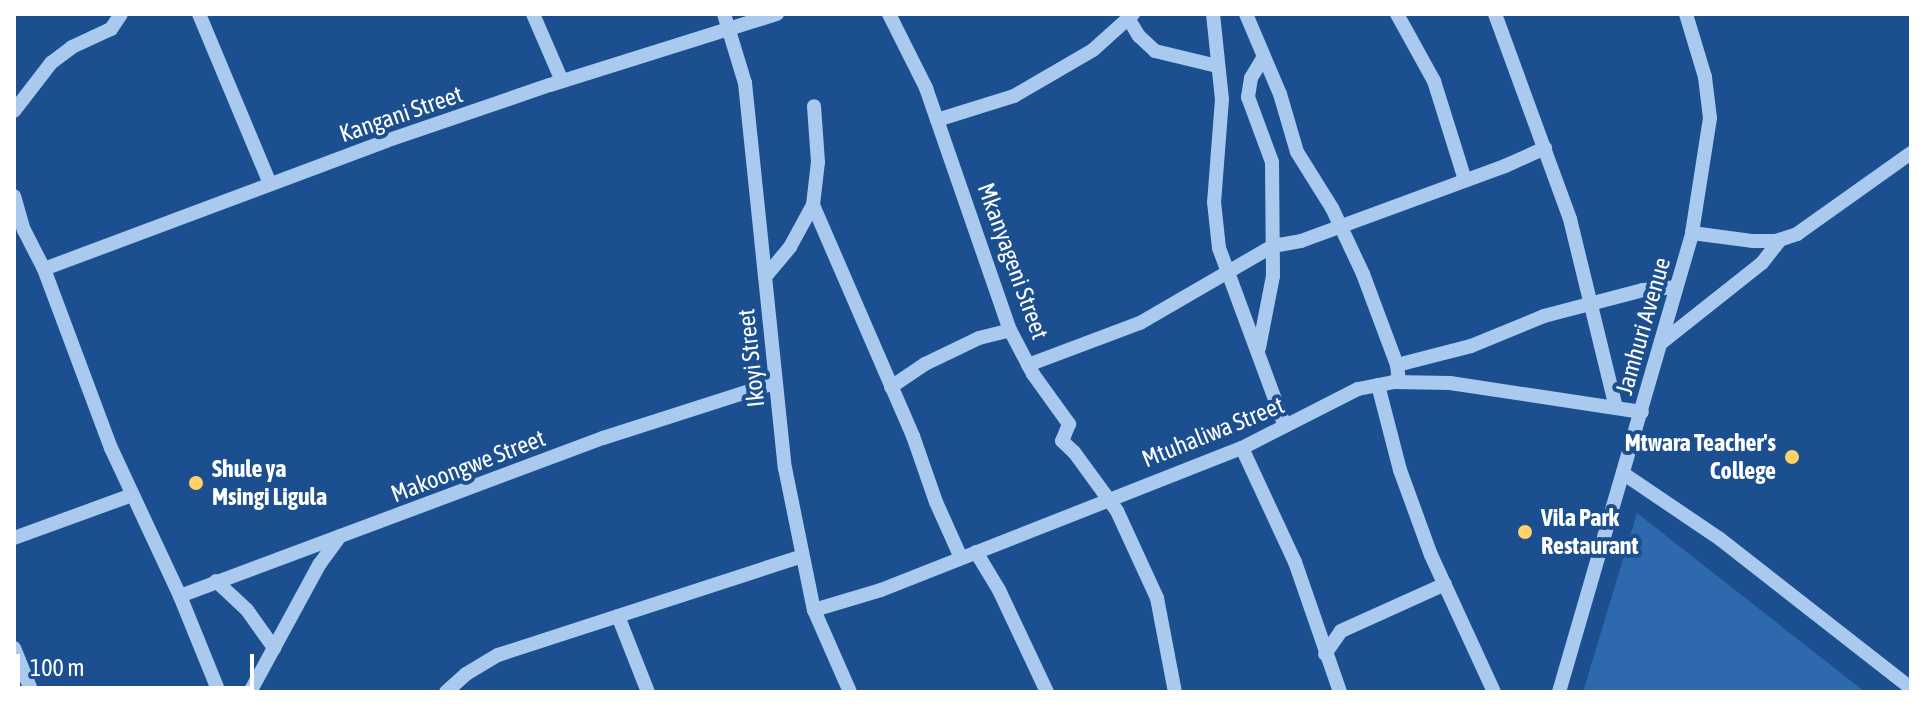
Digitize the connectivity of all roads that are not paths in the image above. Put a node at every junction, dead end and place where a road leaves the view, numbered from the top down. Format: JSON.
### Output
{"nodes":[{"id":1,"x":121,"y":14,"type":"edge"},
{"id":2,"x":199,"y":14,"type":"edge"},
{"id":3,"x":533,"y":14,"type":"edge"},
{"id":4,"x":724,"y":14,"type":"edge"},
{"id":5,"x":777,"y":14,"type":"edge"},
{"id":6,"x":889,"y":14,"type":"edge"},
{"id":7,"x":1213,"y":14,"type":"edge"},
{"id":8,"x":1246,"y":14,"type":"edge"},
{"id":9,"x":1397,"y":14,"type":"edge"},
{"id":10,"x":1495,"y":14,"type":"edge"},
{"id":11,"x":1686,"y":14,"type":"edge"},
{"id":12,"x":1131,"y":16,"type":"edge"},
{"id":13,"x":731,"y":31,"type":"junction"},
{"id":14,"x":1263,"y":58,"type":"junction"},
{"id":15,"x":1217,"y":66,"type":"junction"},
{"id":16,"x":562,"y":81,"type":"junction"},
{"id":17,"x":18,"y":97,"type":"edge"},
{"id":18,"x":814,"y":106,"type":"dead end"},
{"id":19,"x":14,"y":111,"type":"edge"},
{"id":20,"x":937,"y":120,"type":"junction"},
{"id":21,"x":1545,"y":148,"type":"junction"},
{"id":22,"x":1911,"y":153,"type":"edge"},
{"id":23,"x":1465,"y":180,"type":"junction"},
{"id":24,"x":270,"y":184,"type":"junction"},
{"id":25,"x":14,"y":196,"type":"edge"},
{"id":26,"x":813,"y":205,"type":"junction"},
{"id":27,"x":1340,"y":226,"type":"junction"},
{"id":28,"x":19,"y":228,"type":"edge"},
{"id":29,"x":1692,"y":233,"type":"junction"},
{"id":30,"x":1780,"y":240,"type":"junction"},
{"id":31,"x":1273,"y":246,"type":"junction"},
{"id":32,"x":44,"y":269,"type":"junction"},
{"id":33,"x":1227,"y":275,"type":"junction"},
{"id":34,"x":765,"y":277,"type":"junction"},
{"id":35,"x":1676,"y":287,"type":"junction"},
{"id":36,"x":1592,"y":303,"type":"junction"},
{"id":37,"x":1010,"y":330,"type":"junction"},
{"id":38,"x":1661,"y":343,"type":"junction"},
{"id":39,"x":1259,"y":348,"type":"junction"},
{"id":40,"x":1028,"y":365,"type":"junction"},
{"id":41,"x":1397,"y":365,"type":"junction"},
{"id":42,"x":1399,"y":382,"type":"junction"},
{"id":43,"x":774,"y":383,"type":"junction"},
{"id":44,"x":1378,"y":385,"type":"junction"},
{"id":45,"x":891,"y":387,"type":"junction"},
{"id":46,"x":1616,"y":407,"type":"junction"},
{"id":47,"x":1642,"y":412,"type":"junction"},
{"id":48,"x":1285,"y":426,"type":"junction"},
{"id":49,"x":1242,"y":448,"type":"junction"},
{"id":50,"x":1624,"y":474,"type":"junction"},
{"id":51,"x":132,"y":495,"type":"junction"},
{"id":52,"x":1106,"y":499,"type":"junction"},
{"id":53,"x":341,"y":535,"type":"junction"},
{"id":54,"x":14,"y":538,"type":"edge"},
{"id":55,"x":976,"y":552,"type":"junction"},
{"id":56,"x":802,"y":556,"type":"junction"},
{"id":57,"x":961,"y":558,"type":"junction"},
{"id":58,"x":216,"y":581,"type":"junction"},
{"id":59,"x":1445,"y":584,"type":"junction"},
{"id":60,"x":180,"y":596,"type":"junction"},
{"id":61,"x":814,"y":610,"type":"junction"},
{"id":62,"x":618,"y":616,"type":"junction"},
{"id":63,"x":14,"y":648,"type":"edge"},
{"id":64,"x":274,"y":648,"type":"junction"},
{"id":65,"x":1325,"y":654,"type":"junction"},
{"id":66,"x":1911,"y":688,"type":"edge"},
{"id":67,"x":32,"y":692,"type":"edge"},
{"id":68,"x":219,"y":692,"type":"edge"},
{"id":69,"x":250,"y":692,"type":"edge"},
{"id":70,"x":446,"y":692,"type":"edge"},
{"id":71,"x":648,"y":692,"type":"edge"},
{"id":72,"x":850,"y":692,"type":"edge"},
{"id":73,"x":1047,"y":692,"type":"edge"},
{"id":74,"x":1175,"y":692,"type":"edge"},
{"id":75,"x":1340,"y":692,"type":"edge"},
{"id":76,"x":1494,"y":692,"type":"edge"},
{"id":77,"x":1559,"y":692,"type":"edge"}],
"edges":[{"from":1,"to":17,"type":"street"},
{"from":2,"to":24,"type":"street"},
{"from":3,"to":16,"type":"street"},
{"from":4,"to":13,"type":"street","name":"Ikoyi Street"},
{"from":5,"to":13,"type":"street","name":"Kangani Street"},
{"from":6,"to":20,"type":"street","name":"Mkanyageni Street"},
{"from":7,"to":15,"type":"street"},
{"from":8,"to":14,"type":"street"},
{"from":9,"to":23,"type":"street"},
{"from":10,"to":21,"type":"street"},
{"from":11,"to":29,"type":"street","name":"Jamhuri Avenue"},
{"from":12,"to":15,"type":"street"},
{"from":12,"to":20,"type":"street"},
{"from":13,"to":16,"type":"street","name":"Kangani Street"},
{"from":13,"to":34,"type":"street","name":"Ikoyi Street"},
{"from":14,"to":27,"type":"street"},
{"from":14,"to":31,"type":"street"},
{"from":15,"to":33,"type":"street"},
{"from":16,"to":24,"type":"street","name":"Kangani Street"},
{"from":17,"to":19,"type":"street"},
{"from":18,"to":26,"type":"street"},
{"from":20,"to":37,"type":"street","name":"Mkanyageni Street"},
{"from":21,"to":23,"type":"street","name":"Mkanyageni Street"},
{"from":21,"to":36,"type":"street"},
{"from":22,"to":30,"type":"street"},
{"from":23,"to":27,"type":"street","name":"Mkanyageni Street"},
{"from":24,"to":32,"type":"street","name":"Kangani Street"},
{"from":25,"to":28,"type":"street"},
{"from":26,"to":34,"type":"street"},
{"from":26,"to":45,"type":"street"},
{"from":27,"to":31,"type":"street","name":"Mkanyageni Street"},
{"from":27,"to":41,"type":"street"},
{"from":28,"to":32,"type":"street"},
{"from":29,"to":30,"type":"street"},
{"from":29,"to":35,"type":"street","name":"Jamhuri Avenue"},
{"from":30,"to":38,"type":"street"},
{"from":31,"to":33,"type":"street","name":"Mkanyageni Street"},
{"from":31,"to":39,"type":"street"},
{"from":32,"to":51,"type":"street"},
{"from":33,"to":39,"type":"street"},
{"from":33,"to":40,"type":"street","name":"Mkanyageni Street"},
{"from":34,"to":43,"type":"street","name":"Ikoyi Street"},
{"from":35,"to":36,"type":"street"},
{"from":35,"to":38,"type":"street","name":"Jamhuri Avenue"},
{"from":36,"to":41,"type":"street"},
{"from":36,"to":46,"type":"street"},
{"from":37,"to":40,"type":"street","name":"Mkanyageni Street"},
{"from":37,"to":45,"type":"street"},
{"from":38,"to":47,"type":"street","name":"Jamhuri Avenue"},
{"from":39,"to":48,"type":"street"},
{"from":40,"to":52,"type":"street"},
{"from":41,"to":42,"type":"street"},
{"from":42,"to":44,"type":"street","name":"Mtuhaliwa Street"},
{"from":42,"to":46,"type":"street","name":"Mtuhaliwa Street"},
{"from":43,"to":53,"type":"street","name":"Makoongwe Street"},
{"from":43,"to":56,"type":"street","name":"Ikoyi Street"},
{"from":44,"to":48,"type":"street","name":"Mtuhaliwa Street"},
{"from":44,"to":59,"type":"street"},
{"from":45,"to":57,"type":"street"},
{"from":46,"to":47,"type":"street","name":"Mtuhaliwa Street"},
{"from":47,"to":50,"type":"street","name":"Jamhuri Avenue"},
{"from":48,"to":49,"type":"street","name":"Mtuhaliwa Street"},
{"from":49,"to":52,"type":"street","name":"Mtuhaliwa Street"},
{"from":49,"to":65,"type":"street"},
{"from":50,"to":66,"type":"street"},
{"from":50,"to":77,"type":"street","name":"Jamhuri Avenue"},
{"from":51,"to":54,"type":"street"},
{"from":51,"to":60,"type":"street"},
{"from":52,"to":55,"type":"street","name":"Mtuhaliwa Street"},
{"from":52,"to":74,"type":"street"},
{"from":53,"to":58,"type":"street","name":"Makoongwe Street"},
{"from":53,"to":64,"type":"street"},
{"from":55,"to":57,"type":"street","name":"Mtuhaliwa Street"},
{"from":55,"to":73,"type":"street"},
{"from":56,"to":61,"type":"street","name":"Ikoyi Street"},
{"from":56,"to":62,"type":"street"},
{"from":57,"to":61,"type":"street","name":"Mtuhaliwa Street"},
{"from":58,"to":60,"type":"street","name":"Makoongwe Street"},
{"from":58,"to":64,"type":"street"},
{"from":59,"to":65,"type":"street"},
{"from":59,"to":76,"type":"street"},
{"from":60,"to":68,"type":"street"},
{"from":61,"to":72,"type":"street","name":"Ikoyi Street"},
{"from":62,"to":70,"type":"street"},
{"from":62,"to":71,"type":"street"},
{"from":63,"to":67,"type":"street"},
{"from":64,"to":69,"type":"street"},
{"from":65,"to":75,"type":"street"}]}
